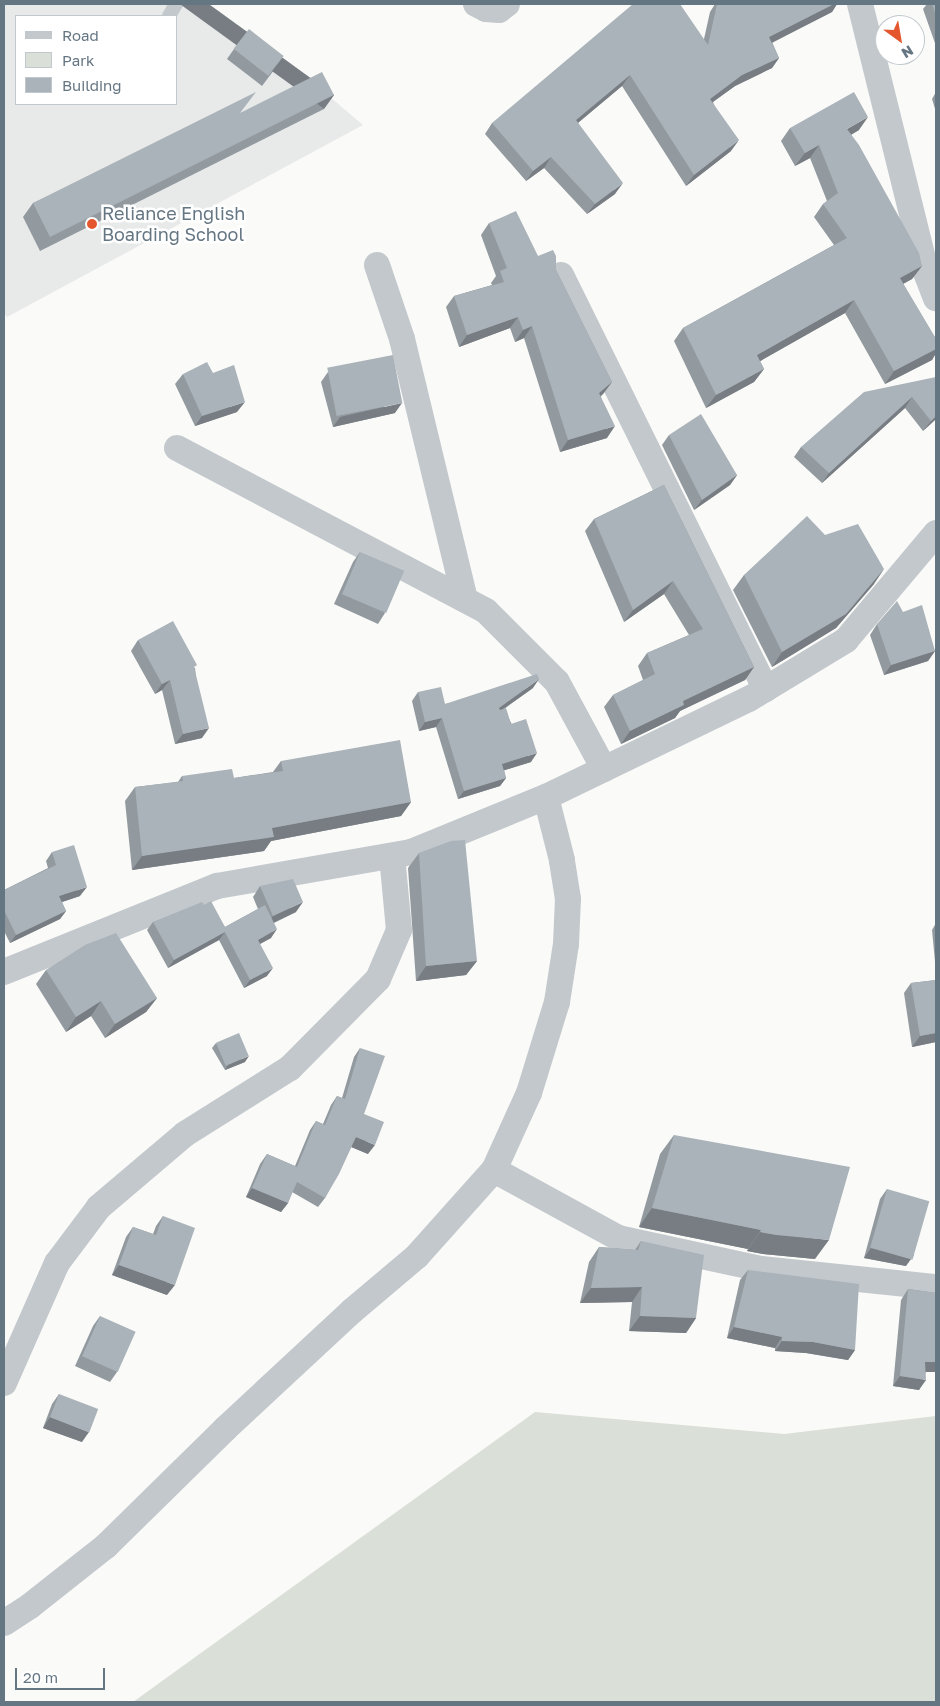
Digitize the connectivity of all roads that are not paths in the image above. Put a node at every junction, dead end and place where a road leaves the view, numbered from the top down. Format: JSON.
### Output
{"nodes":[{"id":1,"x":176,"y":4,"type":"edge"},
{"id":2,"x":476,"y":4,"type":"edge"},
{"id":3,"x":507,"y":4,"type":"edge"},
{"id":4,"x":860,"y":4,"type":"edge"},
{"id":5,"x":170,"y":15,"type":"edge"},
{"id":6,"x":377,"y":265,"type":"dead end"},
{"id":7,"x":561,"y":275,"type":"edge"},
{"id":8,"x":936,"y":298,"type":"edge"},
{"id":9,"x":176,"y":448,"type":"dead end"},
{"id":10,"x":936,"y":533,"type":"edge"},
{"id":11,"x":465,"y":600,"type":"junction"},
{"id":12,"x":766,"y":688,"type":"junction"},
{"id":13,"x":604,"y":769,"type":"junction"},
{"id":14,"x":546,"y":797,"type":"junction"},
{"id":15,"x":392,"y":856,"type":"junction"},
{"id":16,"x":4,"y":972,"type":"edge"},
{"id":17,"x":494,"y":1170,"type":"junction"},
{"id":18,"x":936,"y":1287,"type":"edge"},
{"id":19,"x":4,"y":1383,"type":"edge"},
{"id":20,"x":4,"y":1624,"type":"edge"}],
"edges":[{"from":1,"to":5,"type":"lane"},
{"from":2,"to":3,"type":"street"},
{"from":4,"to":8,"type":"street"},
{"from":6,"to":11,"type":"street"},
{"from":7,"to":12,"type":"street"},
{"from":9,"to":11,"type":"street"},
{"from":10,"to":12,"type":"street"},
{"from":11,"to":13,"type":"street"},
{"from":12,"to":13,"type":"street"},
{"from":13,"to":14,"type":"street"},
{"from":14,"to":15,"type":"street"},
{"from":14,"to":17,"type":"street"},
{"from":15,"to":16,"type":"street"},
{"from":15,"to":19,"type":"street"},
{"from":17,"to":18,"type":"street"},
{"from":17,"to":20,"type":"street"}]}
